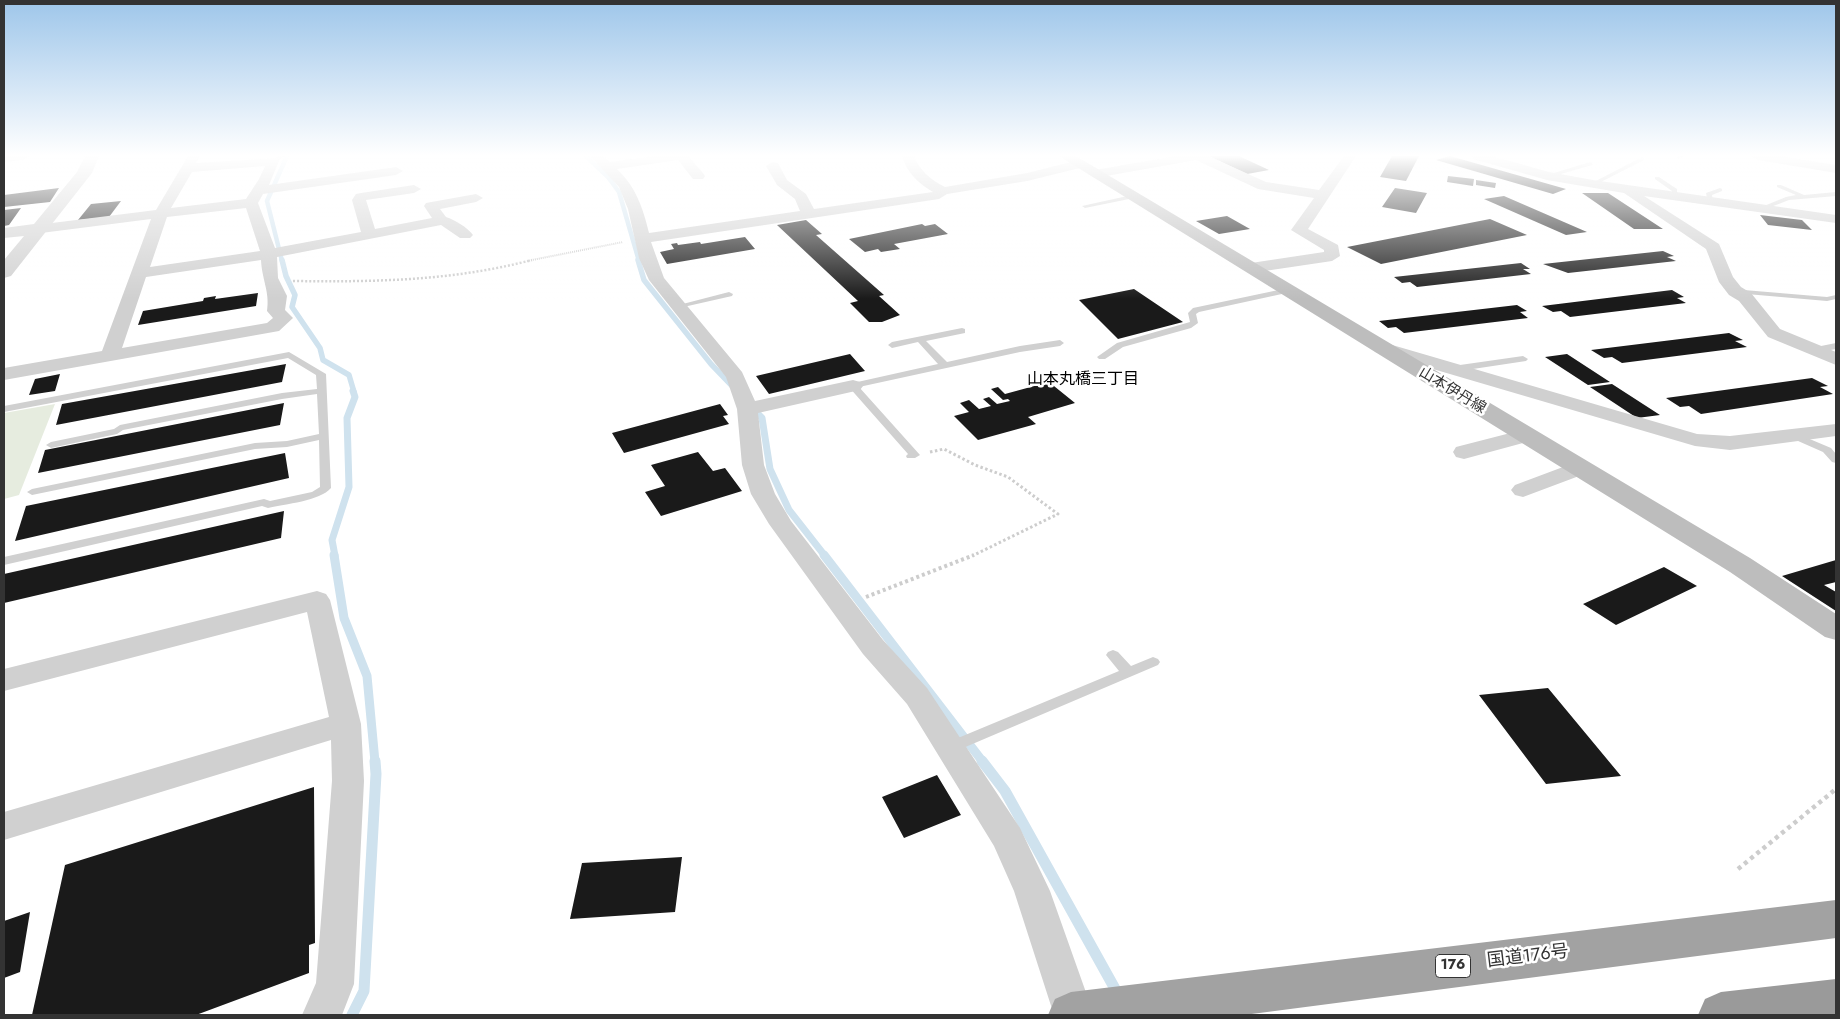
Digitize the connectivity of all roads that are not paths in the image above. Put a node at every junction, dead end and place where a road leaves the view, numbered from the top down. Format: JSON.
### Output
{"nodes":[{"id":1,"x":60,"y":204,"type":"edge"},
{"id":2,"x":167,"y":204,"type":"edge"},
{"id":3,"x":219,"y":204,"type":"edge"},
{"id":4,"x":257,"y":204,"type":"edge"},
{"id":5,"x":360,"y":204,"type":"edge"},
{"id":6,"x":447,"y":204,"type":"edge"},
{"id":7,"x":632,"y":204,"type":"edge"},
{"id":8,"x":804,"y":204,"type":"edge"},
{"id":9,"x":877,"y":204,"type":"edge"},
{"id":10,"x":1098,"y":204,"type":"edge"},
{"id":11,"x":1143,"y":204,"type":"edge"},
{"id":12,"x":1316,"y":204,"type":"edge"},
{"id":13,"x":1647,"y":204,"type":"edge"},
{"id":14,"x":1721,"y":204,"type":"edge"},
{"id":15,"x":1774,"y":204,"type":"edge"},
{"id":16,"x":1085,"y":206,"type":"dead end"},
{"id":17,"x":1761,"y":209,"type":"junction"},
{"id":18,"x":808,"y":213,"type":"junction"},
{"id":19,"x":161,"y":214,"type":"junction"},
{"id":20,"x":1836,"y":219,"type":"edge"},
{"id":21,"x":441,"y":221,"type":"junction"},
{"id":22,"x":41,"y":228,"type":"junction"},
{"id":23,"x":4,"y":233,"type":"edge"},
{"id":24,"x":369,"y":235,"type":"junction"},
{"id":25,"x":465,"y":235,"type":"dead end"},
{"id":26,"x":642,"y":239,"type":"junction"},
{"id":27,"x":269,"y":254,"type":"junction"},
{"id":28,"x":1251,"y":268,"type":"junction"},
{"id":29,"x":4,"y":272,"type":"edge"},
{"id":30,"x":140,"y":273,"type":"junction"},
{"id":31,"x":1288,"y":290,"type":"junction"},
{"id":32,"x":1734,"y":290,"type":"junction"},
{"id":33,"x":729,"y":294,"type":"dead end"},
{"id":34,"x":1836,"y":297,"type":"edge"},
{"id":35,"x":679,"y":306,"type":"junction"},
{"id":36,"x":962,"y":331,"type":"dead end"},
{"id":37,"x":920,"y":340,"type":"junction"},
{"id":38,"x":1060,"y":343,"type":"dead end"},
{"id":39,"x":892,"y":345,"type":"dead end"},
{"id":40,"x":1836,"y":346,"type":"edge"},
{"id":41,"x":1381,"y":347,"type":"junction"},
{"id":42,"x":1814,"y":350,"type":"junction"},
{"id":43,"x":110,"y":355,"type":"junction"},
{"id":44,"x":992,"y":355,"type":"junction"},
{"id":45,"x":1102,"y":357,"type":"dead end"},
{"id":46,"x":1523,"y":359,"type":"dead end"},
{"id":47,"x":1836,"y":360,"type":"edge"},
{"id":48,"x":1003,"y":364,"type":"dead end"},
{"id":49,"x":944,"y":365,"type":"junction"},
{"id":50,"x":1453,"y":369,"type":"junction"},
{"id":51,"x":4,"y":374,"type":"edge"},
{"id":52,"x":853,"y":386,"type":"junction"},
{"id":53,"x":322,"y":391,"type":"junction"},
{"id":54,"x":4,"y":409,"type":"edge"},
{"id":55,"x":747,"y":409,"type":"junction"},
{"id":56,"x":1836,"y":430,"type":"edge"},
{"id":57,"x":1793,"y":435,"type":"junction"},
{"id":58,"x":324,"y":436,"type":"junction"},
{"id":59,"x":1526,"y":436,"type":"junction"},
{"id":60,"x":51,"y":445,"type":"dead end"},
{"id":61,"x":1464,"y":452,"type":"dead end"},
{"id":62,"x":913,"y":456,"type":"road end"},
{"id":63,"x":1836,"y":460,"type":"edge"},
{"id":64,"x":1579,"y":468,"type":"junction"},
{"id":65,"x":1522,"y":490,"type":"dead end"},
{"id":66,"x":32,"y":492,"type":"dead end"},
{"id":67,"x":4,"y":561,"type":"edge"},
{"id":68,"x":1836,"y":629,"type":"edge"},
{"id":69,"x":1113,"y":655,"type":"dead end"},
{"id":70,"x":1153,"y":662,"type":"dead end"},
{"id":71,"x":1128,"y":672,"type":"junction"},
{"id":72,"x":4,"y":680,"type":"edge"},
{"id":73,"x":346,"y":724,"type":"junction"},
{"id":74,"x":951,"y":747,"type":"junction"},
{"id":75,"x":4,"y":826,"type":"edge"},
{"id":76,"x":1836,"y":919,"type":"edge"},
{"id":77,"x":1836,"y":1001,"type":"edge"},
{"id":78,"x":322,"y":1015,"type":"edge"},
{"id":79,"x":1072,"y":1015,"type":"edge"},
{"id":80,"x":1721,"y":1015,"type":"edge"}],
"edges":[{"from":1,"to":22,"type":"street"},
{"from":2,"to":19,"type":"street"},
{"from":3,"to":19,"type":"street"},
{"from":4,"to":27,"type":"street"},
{"from":5,"to":24,"type":"street"},
{"from":6,"to":21,"type":"street"},
{"from":7,"to":26,"type":"street"},
{"from":8,"to":18,"type":"street"},
{"from":9,"to":18,"type":"street"},
{"from":10,"to":16,"type":"lane"},
{"from":11,"to":28,"type":"main road","name":"山本伊丹線"},
{"from":12,"to":28,"type":"street"},
{"from":13,"to":32,"type":"street"},
{"from":14,"to":17,"type":"street"},
{"from":15,"to":17,"type":"lane"},
{"from":17,"to":20,"type":"street"},
{"from":18,"to":26,"type":"street"},
{"from":19,"to":22,"type":"street"},
{"from":19,"to":30,"type":"street"},
{"from":21,"to":24,"type":"street"},
{"from":21,"to":25,"type":"street"},
{"from":22,"to":23,"type":"street"},
{"from":22,"to":29,"type":"street"},
{"from":24,"to":27,"type":"street"},
{"from":26,"to":35,"type":"street"},
{"from":27,"to":30,"type":"street"},
{"from":27,"to":43,"type":"street"},
{"from":28,"to":31,"type":"main road","name":"山本伊丹線"},
{"from":30,"to":43,"type":"street"},
{"from":31,"to":41,"type":"main road","name":"山本伊丹線"},
{"from":31,"to":45,"type":"lane"},
{"from":32,"to":34,"type":"lane"},
{"from":32,"to":42,"type":"street"},
{"from":33,"to":35,"type":"lane"},
{"from":35,"to":55,"type":"street"},
{"from":36,"to":37,"type":"lane"},
{"from":37,"to":39,"type":"lane"},
{"from":37,"to":49,"type":"lane"},
{"from":38,"to":44,"type":"lane"},
{"from":40,"to":42,"type":"lane"},
{"from":41,"to":50,"type":"street"},
{"from":41,"to":59,"type":"main road","name":"山本伊丹線"},
{"from":42,"to":47,"type":"street"},
{"from":43,"to":51,"type":"street"},
{"from":44,"to":48,"type":"lane"},
{"from":44,"to":49,"type":"lane"},
{"from":46,"to":50,"type":"lane"},
{"from":49,"to":52,"type":"lane"},
{"from":50,"to":57,"type":"street"},
{"from":52,"to":55,"type":"street"},
{"from":52,"to":62,"type":"lane"},
{"from":53,"to":54,"type":"lane"},
{"from":53,"to":58,"type":"lane"},
{"from":53,"to":60,"type":"lane"},
{"from":55,"to":74,"type":"street"},
{"from":56,"to":57,"type":"street"},
{"from":57,"to":63,"type":"lane"},
{"from":58,"to":66,"type":"lane"},
{"from":58,"to":67,"type":"lane"},
{"from":59,"to":61,"type":"street"},
{"from":59,"to":64,"type":"main road","name":"山本伊丹線"},
{"from":64,"to":65,"type":"street"},
{"from":64,"to":68,"type":"main road","name":"山本伊丹線"},
{"from":69,"to":71,"type":"lane"},
{"from":70,"to":71,"type":"lane"},
{"from":71,"to":74,"type":"lane"},
{"from":72,"to":73,"type":"street"},
{"from":73,"to":75,"type":"street"},
{"from":73,"to":78,"type":"street"},
{"from":74,"to":79,"type":"street"},
{"from":76,"to":79,"type":"highway","name":"国道176号","number":"176"},
{"from":77,"to":80,"type":"highway"}]}
